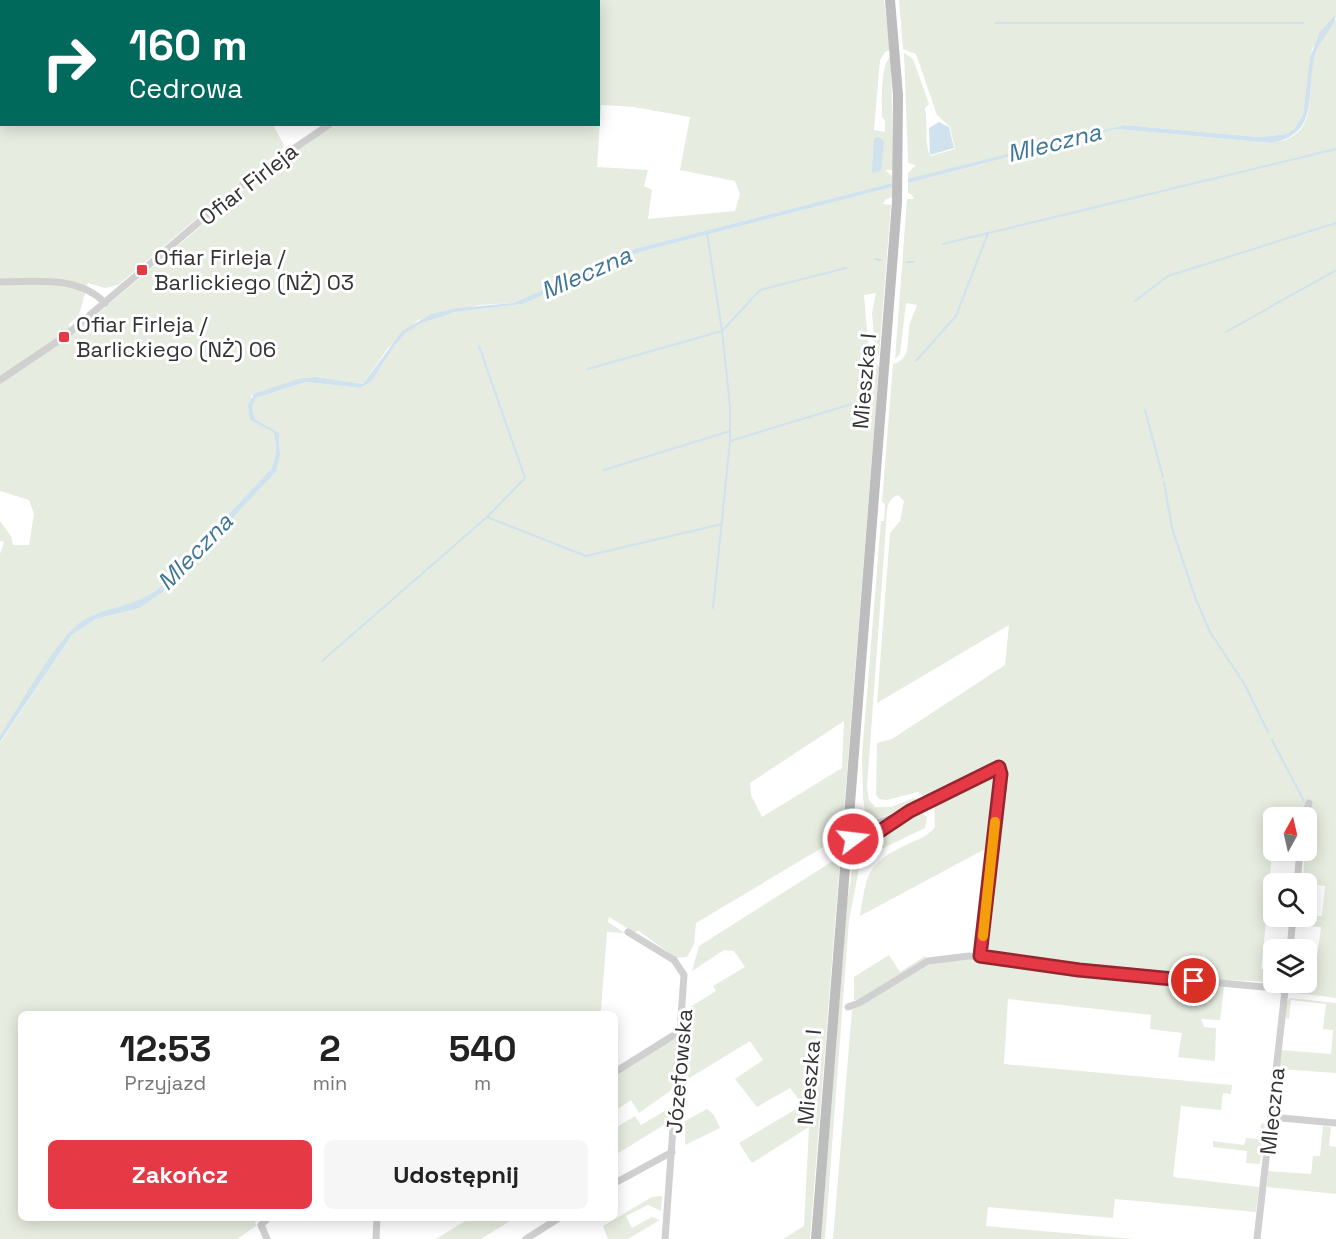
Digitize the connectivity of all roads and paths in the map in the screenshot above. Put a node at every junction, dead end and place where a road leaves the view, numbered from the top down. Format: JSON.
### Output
{"nodes":[{"id":1,"x":889,"y":0,"type":"edge"},
{"id":2,"x":327,"y":126,"type":"edge"},
{"id":3,"x":0,"y":282,"type":"edge"},
{"id":4,"x":92,"y":291,"type":"junction"},
{"id":5,"x":105,"y":303,"type":"junction"},
{"id":6,"x":95,"y":311,"type":"junction"},
{"id":7,"x":0,"y":380,"type":"edge"},
{"id":8,"x":855,"y":746,"type":"junction"},
{"id":9,"x":1309,"y":803,"type":"dead end"},
{"id":10,"x":1308,"y":807,"type":"edge"},
{"id":11,"x":910,"y":811,"type":"junction"},
{"id":12,"x":854,"y":833,"type":"junction"},
{"id":13,"x":628,"y":932,"type":"dead end"},
{"id":14,"x":980,"y":956,"type":"junction"},
{"id":15,"x":1263,"y":984,"type":"edge"},
{"id":16,"x":1285,"y":993,"type":"edge"},
{"id":17,"x":848,"y":1007,"type":"dead end"},
{"id":18,"x":682,"y":1030,"type":"junction"},
{"id":19,"x":618,"y":1070,"type":"edge"},
{"id":20,"x":1271,"y":1117,"type":"junction"},
{"id":21,"x":1336,"y":1123,"type":"edge"},
{"id":22,"x":672,"y":1152,"type":"junction"},
{"id":23,"x":618,"y":1181,"type":"edge"},
{"id":24,"x":264,"y":1221,"type":"edge"},
{"id":25,"x":377,"y":1221,"type":"edge"},
{"id":26,"x":554,"y":1221,"type":"edge"},
{"id":27,"x":267,"y":1239,"type":"edge"},
{"id":28,"x":376,"y":1239,"type":"edge"},
{"id":29,"x":526,"y":1239,"type":"edge"},
{"id":30,"x":665,"y":1239,"type":"edge"},
{"id":31,"x":816,"y":1239,"type":"edge"},
{"id":32,"x":1257,"y":1239,"type":"edge"}],
"edges":[{"from":1,"to":8,"type":"street","name":"Mieszka I"},
{"from":2,"to":5,"type":"street","name":"Ofiar Firleja"},
{"from":3,"to":4,"type":"street"},
{"from":4,"to":5,"type":"street"},
{"from":4,"to":6,"type":"street"},
{"from":5,"to":6,"type":"street","name":"Ofiar Firleja"},
{"from":6,"to":7,"type":"street","name":"Ofiar Firleja"},
{"from":8,"to":12,"type":"street","name":"Mieszka I"},
{"from":8,"to":12,"type":"street","name":"Mieszka I"},
{"from":9,"to":10,"type":"street"},
{"from":11,"to":12,"type":"street"},
{"from":11,"to":12,"type":"street"},
{"from":11,"to":14,"type":"street"},
{"from":12,"to":31,"type":"street","name":"Mieszka I"},
{"from":13,"to":18,"type":"street","name":"Józefowska"},
{"from":14,"to":15,"type":"street"},
{"from":14,"to":17,"type":"street"},
{"from":16,"to":20,"type":"street","name":"Mleczna"},
{"from":18,"to":19,"type":"street"},
{"from":18,"to":22,"type":"street","name":"Józefowska"},
{"from":20,"to":21,"type":"street"},
{"from":20,"to":32,"type":"street","name":"Mleczna"},
{"from":22,"to":23,"type":"street"},
{"from":22,"to":30,"type":"street","name":"Józefowska"},
{"from":24,"to":27,"type":"street"},
{"from":25,"to":28,"type":"street"},
{"from":26,"to":29,"type":"street"}]}
